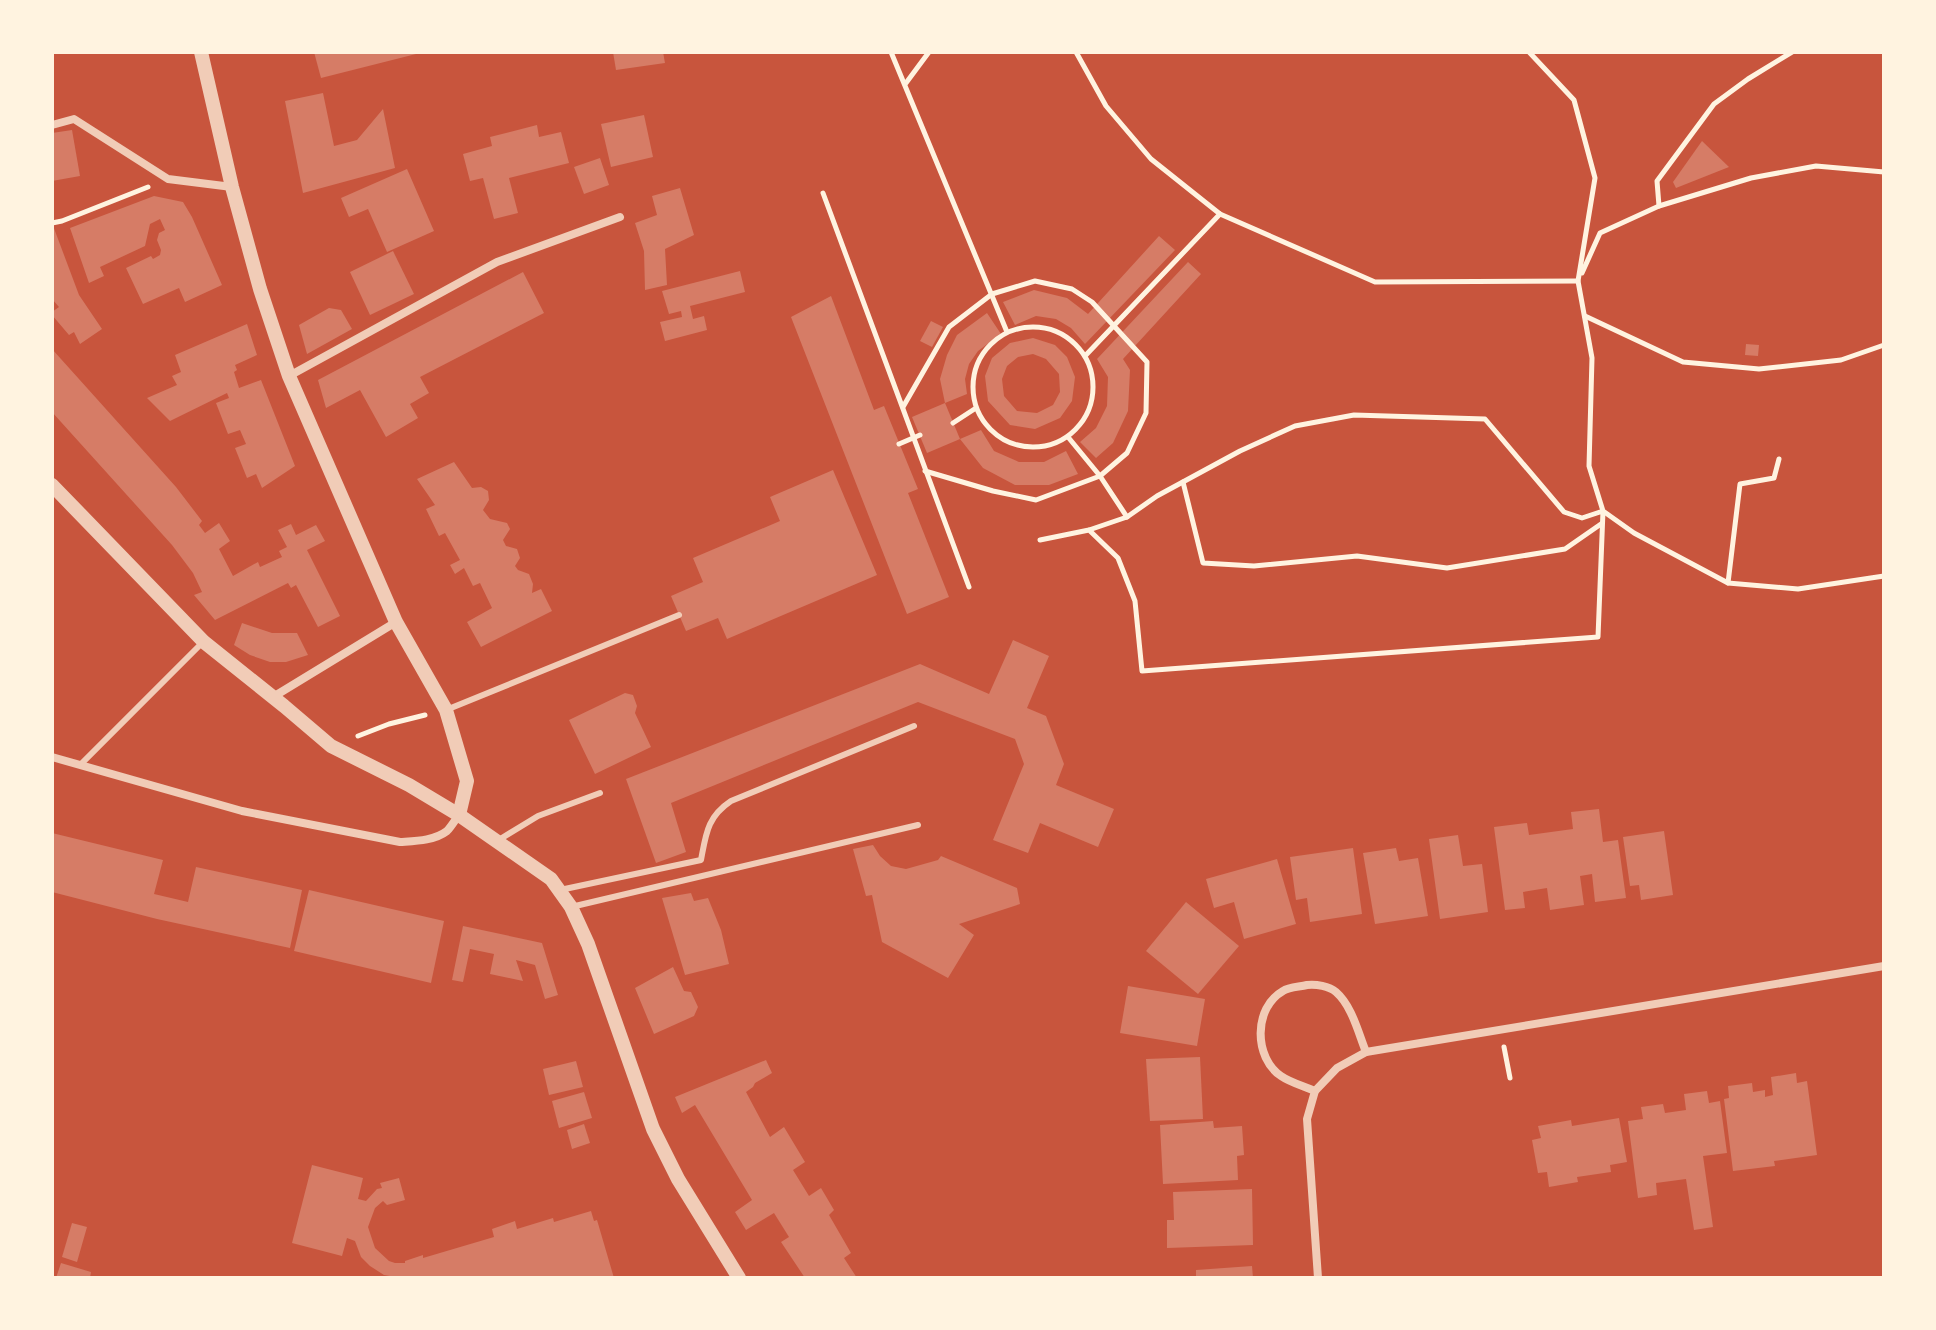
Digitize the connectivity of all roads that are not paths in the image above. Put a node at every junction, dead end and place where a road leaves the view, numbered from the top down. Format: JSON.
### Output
{"nodes":[{"id":1,"x":201,"y":52,"type":"edge"},
{"id":2,"x":52,"y":125,"type":"edge"},
{"id":3,"x":232,"y":187,"type":"junction"},
{"id":4,"x":620,"y":217,"type":"dead end"},
{"id":5,"x":289,"y":376,"type":"junction"},
{"id":6,"x":52,"y":485,"type":"edge"},
{"id":7,"x":679,"y":615,"type":"dead end"},
{"id":8,"x":396,"y":622,"type":"junction"},
{"id":9,"x":204,"y":642,"type":"junction"},
{"id":10,"x":273,"y":697,"type":"junction"},
{"id":11,"x":446,"y":710,"type":"junction"},
{"id":12,"x":914,"y":726,"type":"dead end"},
{"id":13,"x":52,"y":757,"type":"edge"},
{"id":14,"x":80,"y":765,"type":"junction"},
{"id":15,"x":600,"y":793,"type":"dead end"},
{"id":16,"x":459,"y":815,"type":"junction"},
{"id":17,"x":918,"y":825,"type":"dead end"},
{"id":18,"x":497,"y":841,"type":"junction"},
{"id":19,"x":559,"y":891,"type":"junction"},
{"id":20,"x":571,"y":907,"type":"junction"},
{"id":21,"x":1884,"y":966,"type":"edge"},
{"id":22,"x":1366,"y":1052,"type":"junction"},
{"id":23,"x":1315,"y":1091,"type":"junction"},
{"id":24,"x":739,"y":1278,"type":"edge"},
{"id":25,"x":1318,"y":1278,"type":"edge"}],
"edges":[{"from":1,"to":3,"type":"street"},
{"from":2,"to":3,"type":"street"},
{"from":3,"to":5,"type":"street"},
{"from":4,"to":5,"type":"street"},
{"from":5,"to":8,"type":"street"},
{"from":6,"to":9,"type":"street"},
{"from":7,"to":11,"type":"lane"},
{"from":8,"to":10,"type":"street"},
{"from":8,"to":11,"type":"street"},
{"from":9,"to":10,"type":"street"},
{"from":9,"to":14,"type":"lane"},
{"from":10,"to":16,"type":"street"},
{"from":11,"to":16,"type":"street"},
{"from":12,"to":19,"type":"lane"},
{"from":13,"to":14,"type":"street"},
{"from":14,"to":16,"type":"street"},
{"from":15,"to":18,"type":"lane"},
{"from":16,"to":18,"type":"street"},
{"from":17,"to":20,"type":"lane"},
{"from":18,"to":19,"type":"street"},
{"from":19,"to":20,"type":"street"},
{"from":20,"to":24,"type":"street"},
{"from":21,"to":22,"type":"street"},
{"from":22,"to":23,"type":"street"},
{"from":22,"to":23,"type":"street"},
{"from":23,"to":25,"type":"street"}]}
